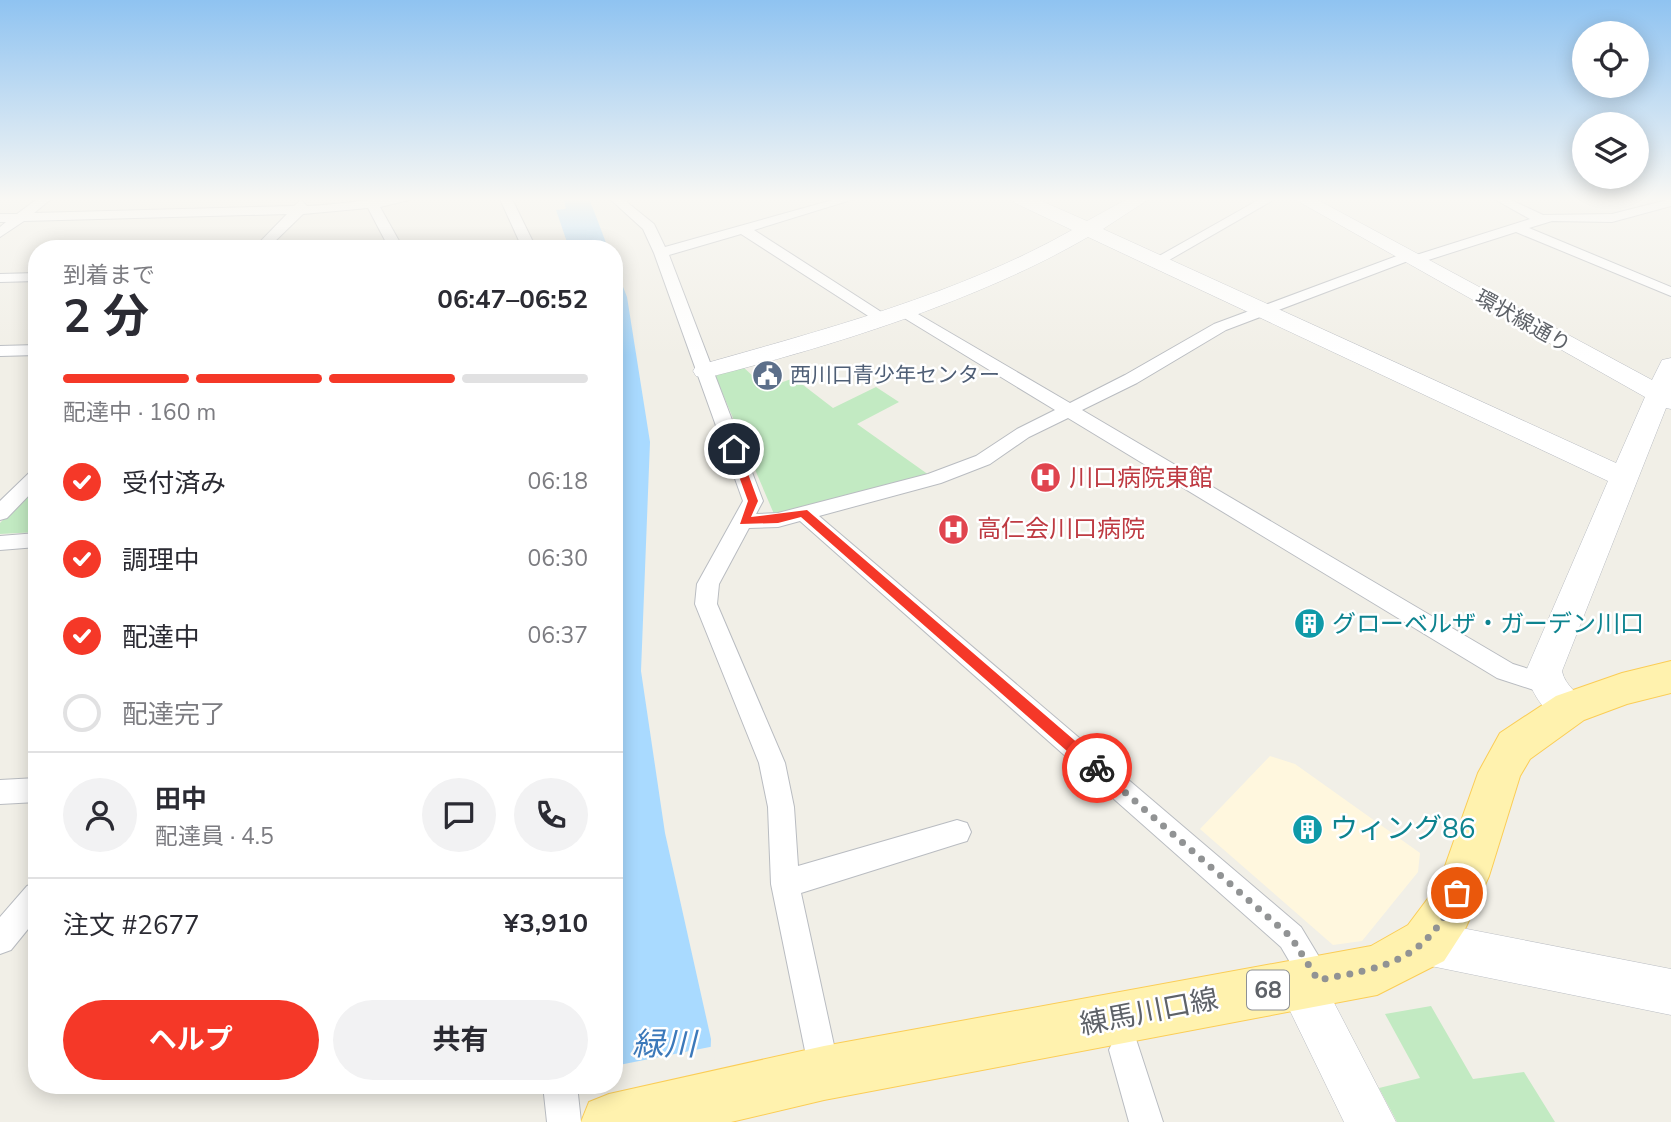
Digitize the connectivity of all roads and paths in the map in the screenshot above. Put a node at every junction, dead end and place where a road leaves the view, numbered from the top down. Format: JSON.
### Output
{"nodes":[{"id":1,"x":667,"y":251,"type":"edge"},
{"id":2,"x":781,"y":251,"type":"edge"},
{"id":3,"x":1046,"y":251,"type":"edge"},
{"id":4,"x":1140,"y":251,"type":"edge"},
{"id":5,"x":1175,"y":251,"type":"edge"},
{"id":6,"x":1398,"y":251,"type":"edge"},
{"id":7,"x":1434,"y":251,"type":"edge"},
{"id":8,"x":1573,"y":251,"type":"edge"},
{"id":9,"x":662,"y":253,"type":"joint"},
{"id":10,"x":1410,"y":258,"type":"junction"},
{"id":11,"x":1159,"y":260,"type":"junction"},
{"id":12,"x":28,"y":277,"type":"edge"},
{"id":13,"x":0,"y":278,"type":"edge"},
{"id":14,"x":1671,"y":292,"type":"edge"},
{"id":15,"x":1267,"y":310,"type":"junction"},
{"id":16,"x":891,"y":314,"type":"junction"},
{"id":17,"x":28,"y":350,"type":"edge"},
{"id":18,"x":0,"y":351,"type":"edge"},
{"id":19,"x":1671,"y":365,"type":"edge"},
{"id":20,"x":705,"y":371,"type":"junction"},
{"id":21,"x":1665,"y":398,"type":"edge"},
{"id":22,"x":1067,"y":409,"type":"junction"},
{"id":23,"x":1626,"y":478,"type":"junction"},
{"id":24,"x":28,"y":485,"type":"edge"},
{"id":25,"x":0,"y":513,"type":"edge"},
{"id":26,"x":803,"y":513,"type":"junction"},
{"id":27,"x":744,"y":521,"type":"junction"},
{"id":28,"x":28,"y":541,"type":"edge"},
{"id":29,"x":0,"y":543,"type":"edge"},
{"id":30,"x":1670,"y":677,"type":"edge"},
{"id":31,"x":1558,"y":696,"type":"junction"},
{"id":32,"x":28,"y":790,"type":"edge"},
{"id":33,"x":0,"y":792,"type":"edge"},
{"id":34,"x":957,"y":832,"type":"dead end"},
{"id":35,"x":785,"y":884,"type":"junction"},
{"id":36,"x":28,"y":906,"type":"edge"},
{"id":37,"x":0,"y":939,"type":"edge"},
{"id":38,"x":1426,"y":943,"type":"junction"},
{"id":39,"x":1309,"y":982,"type":"junction"},
{"id":40,"x":1671,"y":992,"type":"edge"},
{"id":41,"x":1125,"y":1049,"type":"dead end"},
{"id":42,"x":824,"y":1073,"type":"junction"},
{"id":43,"x":562,"y":1094,"type":"edge"},
{"id":44,"x":564,"y":1122,"type":"edge"},
{"id":45,"x":609,"y":1122,"type":"edge"},
{"id":46,"x":1146,"y":1122,"type":"edge"},
{"id":47,"x":1371,"y":1122,"type":"edge"}],
"edges":[{"from":1,"to":9,"type":"street"},
{"from":2,"to":16,"type":"street"},
{"from":3,"to":16,"type":"street"},
{"from":4,"to":11,"type":"street"},
{"from":5,"to":11,"type":"street"},
{"from":6,"to":10,"type":"street","name":"環状線通り"},
{"from":7,"to":10,"type":"street"},
{"from":8,"to":14,"type":"street"},
{"from":9,"to":20,"type":"street"},
{"from":10,"to":15,"type":"street"},
{"from":10,"to":21,"type":"street","name":"環状線通り"},
{"from":11,"to":15,"type":"street"},
{"from":12,"to":13,"type":"street"},
{"from":15,"to":22,"type":"street"},
{"from":15,"to":23,"type":"street"},
{"from":16,"to":20,"type":"street"},
{"from":16,"to":22,"type":"street"},
{"from":17,"to":18,"type":"street"},
{"from":19,"to":21,"type":"street"},
{"from":20,"to":27,"type":"street"},
{"from":21,"to":23,"type":"street"},
{"from":22,"to":26,"type":"street"},
{"from":22,"to":31,"type":"street"},
{"from":23,"to":31,"type":"street"},
{"from":24,"to":25,"type":"street"},
{"from":26,"to":27,"type":"street"},
{"from":26,"to":39,"type":"street"},
{"from":27,"to":35,"type":"street"},
{"from":28,"to":29,"type":"street"},
{"from":30,"to":31,"type":"main road","name":"練馬川口線","number":"68"},
{"from":31,"to":38,"type":"main road","name":"練馬川口線","number":"68"},
{"from":32,"to":33,"type":"street"},
{"from":34,"to":35,"type":"street"},
{"from":35,"to":42,"type":"street"},
{"from":36,"to":37,"type":"street"},
{"from":38,"to":39,"type":"main road","name":"練馬川口線","number":"68"},
{"from":38,"to":40,"type":"street"},
{"from":39,"to":42,"type":"main road","name":"練馬川口線","number":"68"},
{"from":39,"to":47,"type":"street"},
{"from":41,"to":46,"type":"street"},
{"from":42,"to":45,"type":"main road","name":"練馬川口線","number":"68"},
{"from":43,"to":44,"type":"street"}]}
